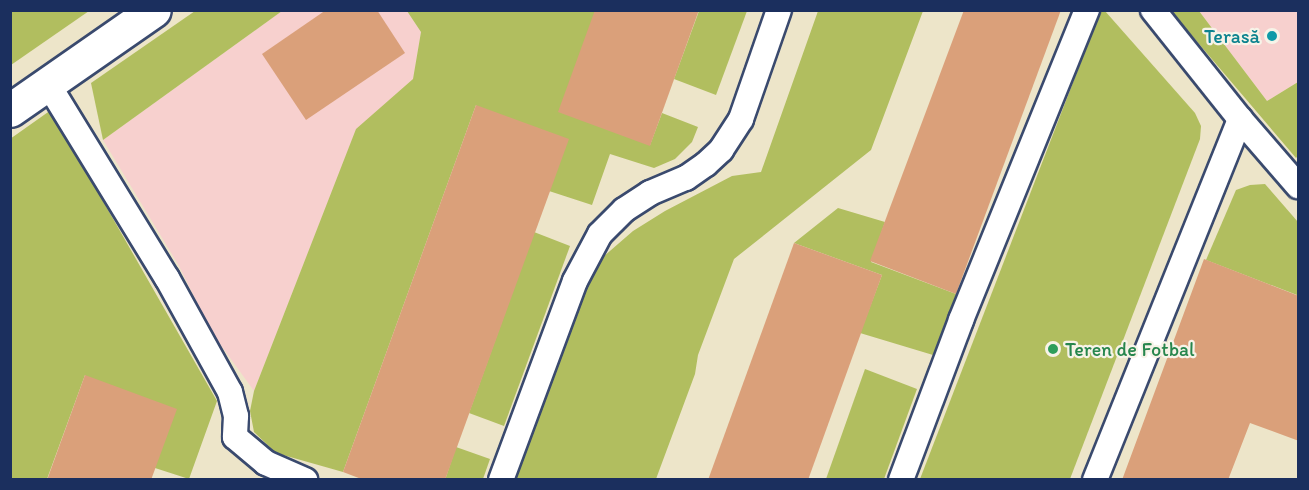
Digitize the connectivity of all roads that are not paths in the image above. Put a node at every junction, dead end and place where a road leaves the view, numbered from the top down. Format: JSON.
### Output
{"nodes":[{"id":1,"x":154,"y":10,"type":"edge"},
{"id":2,"x":779,"y":10,"type":"edge"},
{"id":3,"x":1087,"y":10,"type":"edge"},
{"id":4,"x":1153,"y":10,"type":"edge"},
{"id":5,"x":48,"y":84,"type":"junction"},
{"id":6,"x":10,"y":110,"type":"edge"},
{"id":7,"x":1240,"y":119,"type":"junction"},
{"id":8,"x":1298,"y":182,"type":"edge"},
{"id":9,"x":305,"y":480,"type":"edge"},
{"id":10,"x":501,"y":480,"type":"edge"},
{"id":11,"x":901,"y":480,"type":"edge"},
{"id":12,"x":1095,"y":480,"type":"edge"}],
"edges":[{"from":1,"to":5,"type":"street"},
{"from":2,"to":10,"type":"lane"},
{"from":3,"to":11,"type":"lane"},
{"from":4,"to":7,"type":"lane"},
{"from":5,"to":6,"type":"street"},
{"from":5,"to":9,"type":"lane"},
{"from":7,"to":8,"type":"lane"},
{"from":7,"to":12,"type":"lane"}]}
